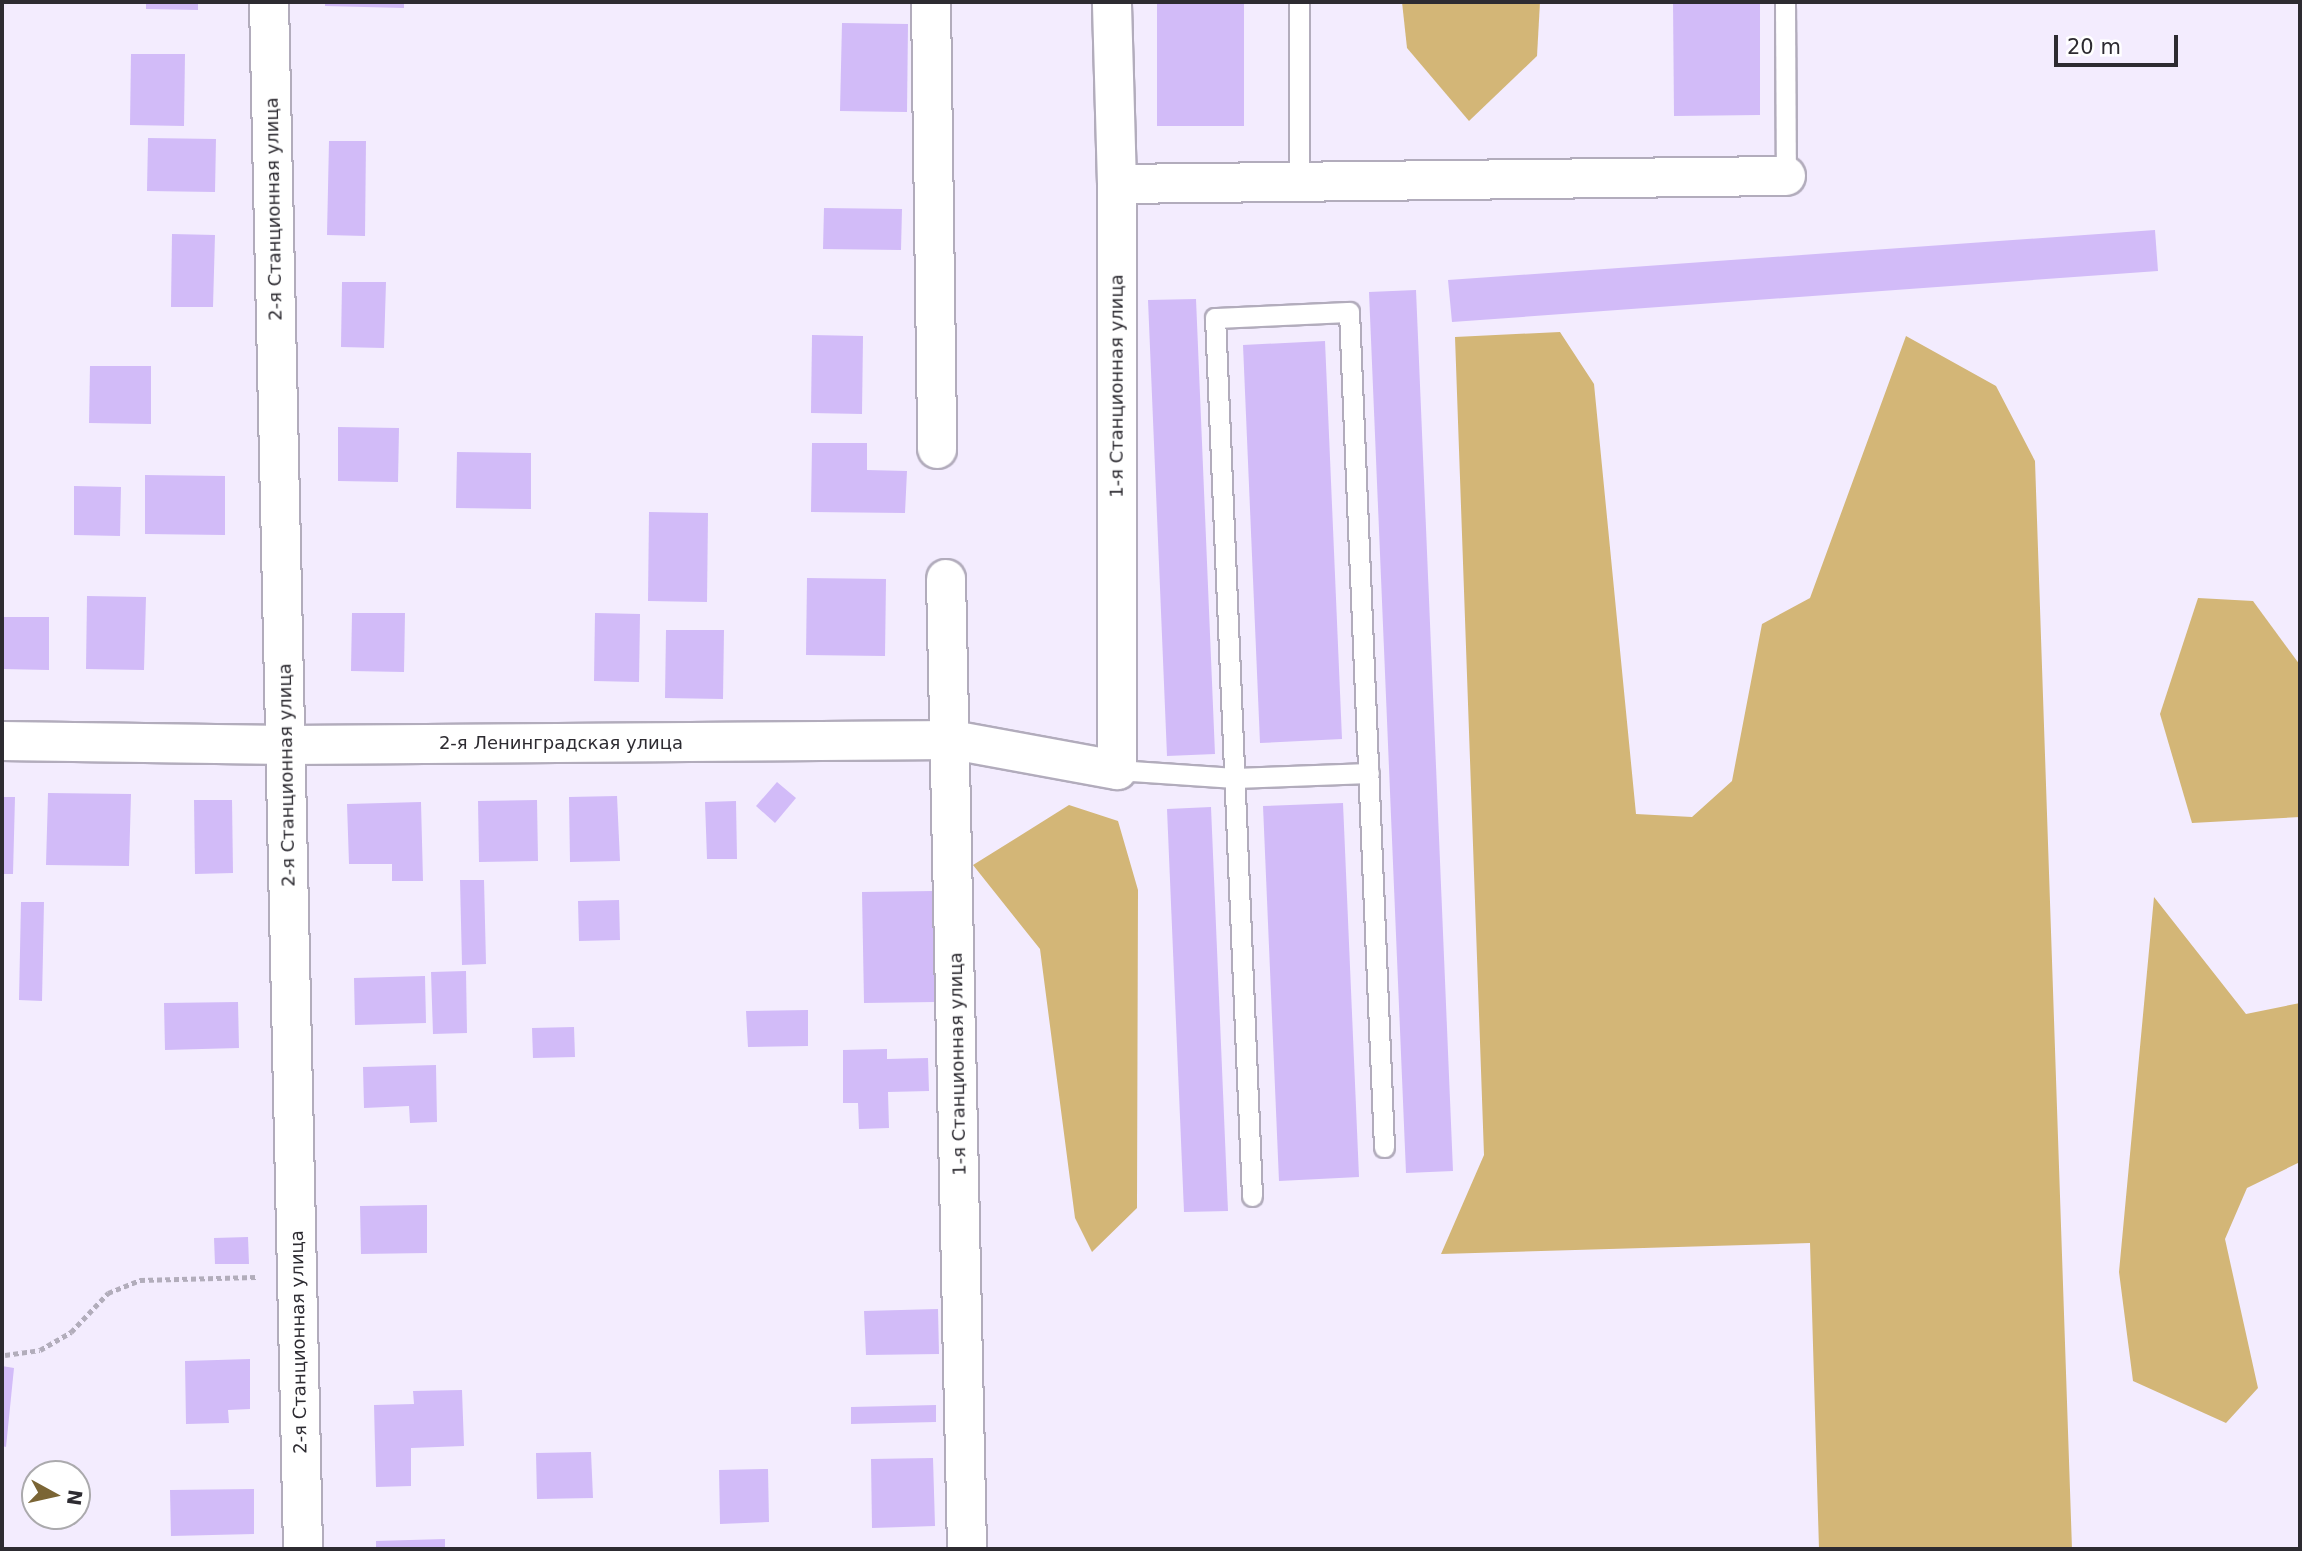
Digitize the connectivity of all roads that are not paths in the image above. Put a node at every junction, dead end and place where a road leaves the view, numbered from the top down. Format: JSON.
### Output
{"nodes":[{"id":1,"x":269,"y":2,"type":"edge"},
{"id":2,"x":932,"y":2,"type":"edge"},
{"id":3,"x":1112,"y":2,"type":"edge"},
{"id":4,"x":1298,"y":2,"type":"edge"},
{"id":5,"x":1785,"y":2,"type":"edge"},
{"id":6,"x":1786,"y":176,"type":"joint"},
{"id":7,"x":1298,"y":179,"type":"junction"},
{"id":8,"x":1117,"y":184,"type":"junction"},
{"id":9,"x":937,"y":449,"type":"dead end"},
{"id":10,"x":946,"y":579,"type":"dead end"},
{"id":11,"x":953,"y":740,"type":"junction"},
{"id":12,"x":2,"y":741,"type":"edge"},
{"id":13,"x":287,"y":744,"type":"junction"},
{"id":14,"x":1117,"y":770,"type":"junction"},
{"id":15,"x":1369,"y":773,"type":"junction"},
{"id":16,"x":1235,"y":778,"type":"junction"},
{"id":17,"x":1384,"y":1147,"type":"dead end"},
{"id":18,"x":1252,"y":1196,"type":"dead end"},
{"id":19,"x":303,"y":1549,"type":"edge"},
{"id":20,"x":967,"y":1549,"type":"edge"}],
"edges":[{"from":1,"to":13,"type":"street","name":"2-я Станционная улица"},
{"from":2,"to":9,"type":"street"},
{"from":3,"to":8,"type":"street","name":"1-я Станционная улица"},
{"from":4,"to":7,"type":"lane"},
{"from":5,"to":6,"type":"lane"},
{"from":6,"to":7,"type":"street"},
{"from":7,"to":8,"type":"street"},
{"from":8,"to":14,"type":"street","name":"1-я Станционная улица"},
{"from":10,"to":11,"type":"street","name":"1-я Станционная улица"},
{"from":11,"to":13,"type":"street","name":"2-я Ленинградская улица"},
{"from":11,"to":14,"type":"street","name":"2-я Ленинградская улица"},
{"from":11,"to":20,"type":"street","name":"1-я Станционная улица"},
{"from":12,"to":13,"type":"street","name":"2-я Ленинградская улица"},
{"from":13,"to":19,"type":"street","name":"2-я Станционная улица"},
{"from":14,"to":16,"type":"lane"},
{"from":15,"to":16,"type":"lane"},
{"from":15,"to":16,"type":"lane"},
{"from":15,"to":17,"type":"lane"},
{"from":16,"to":18,"type":"lane"}]}
